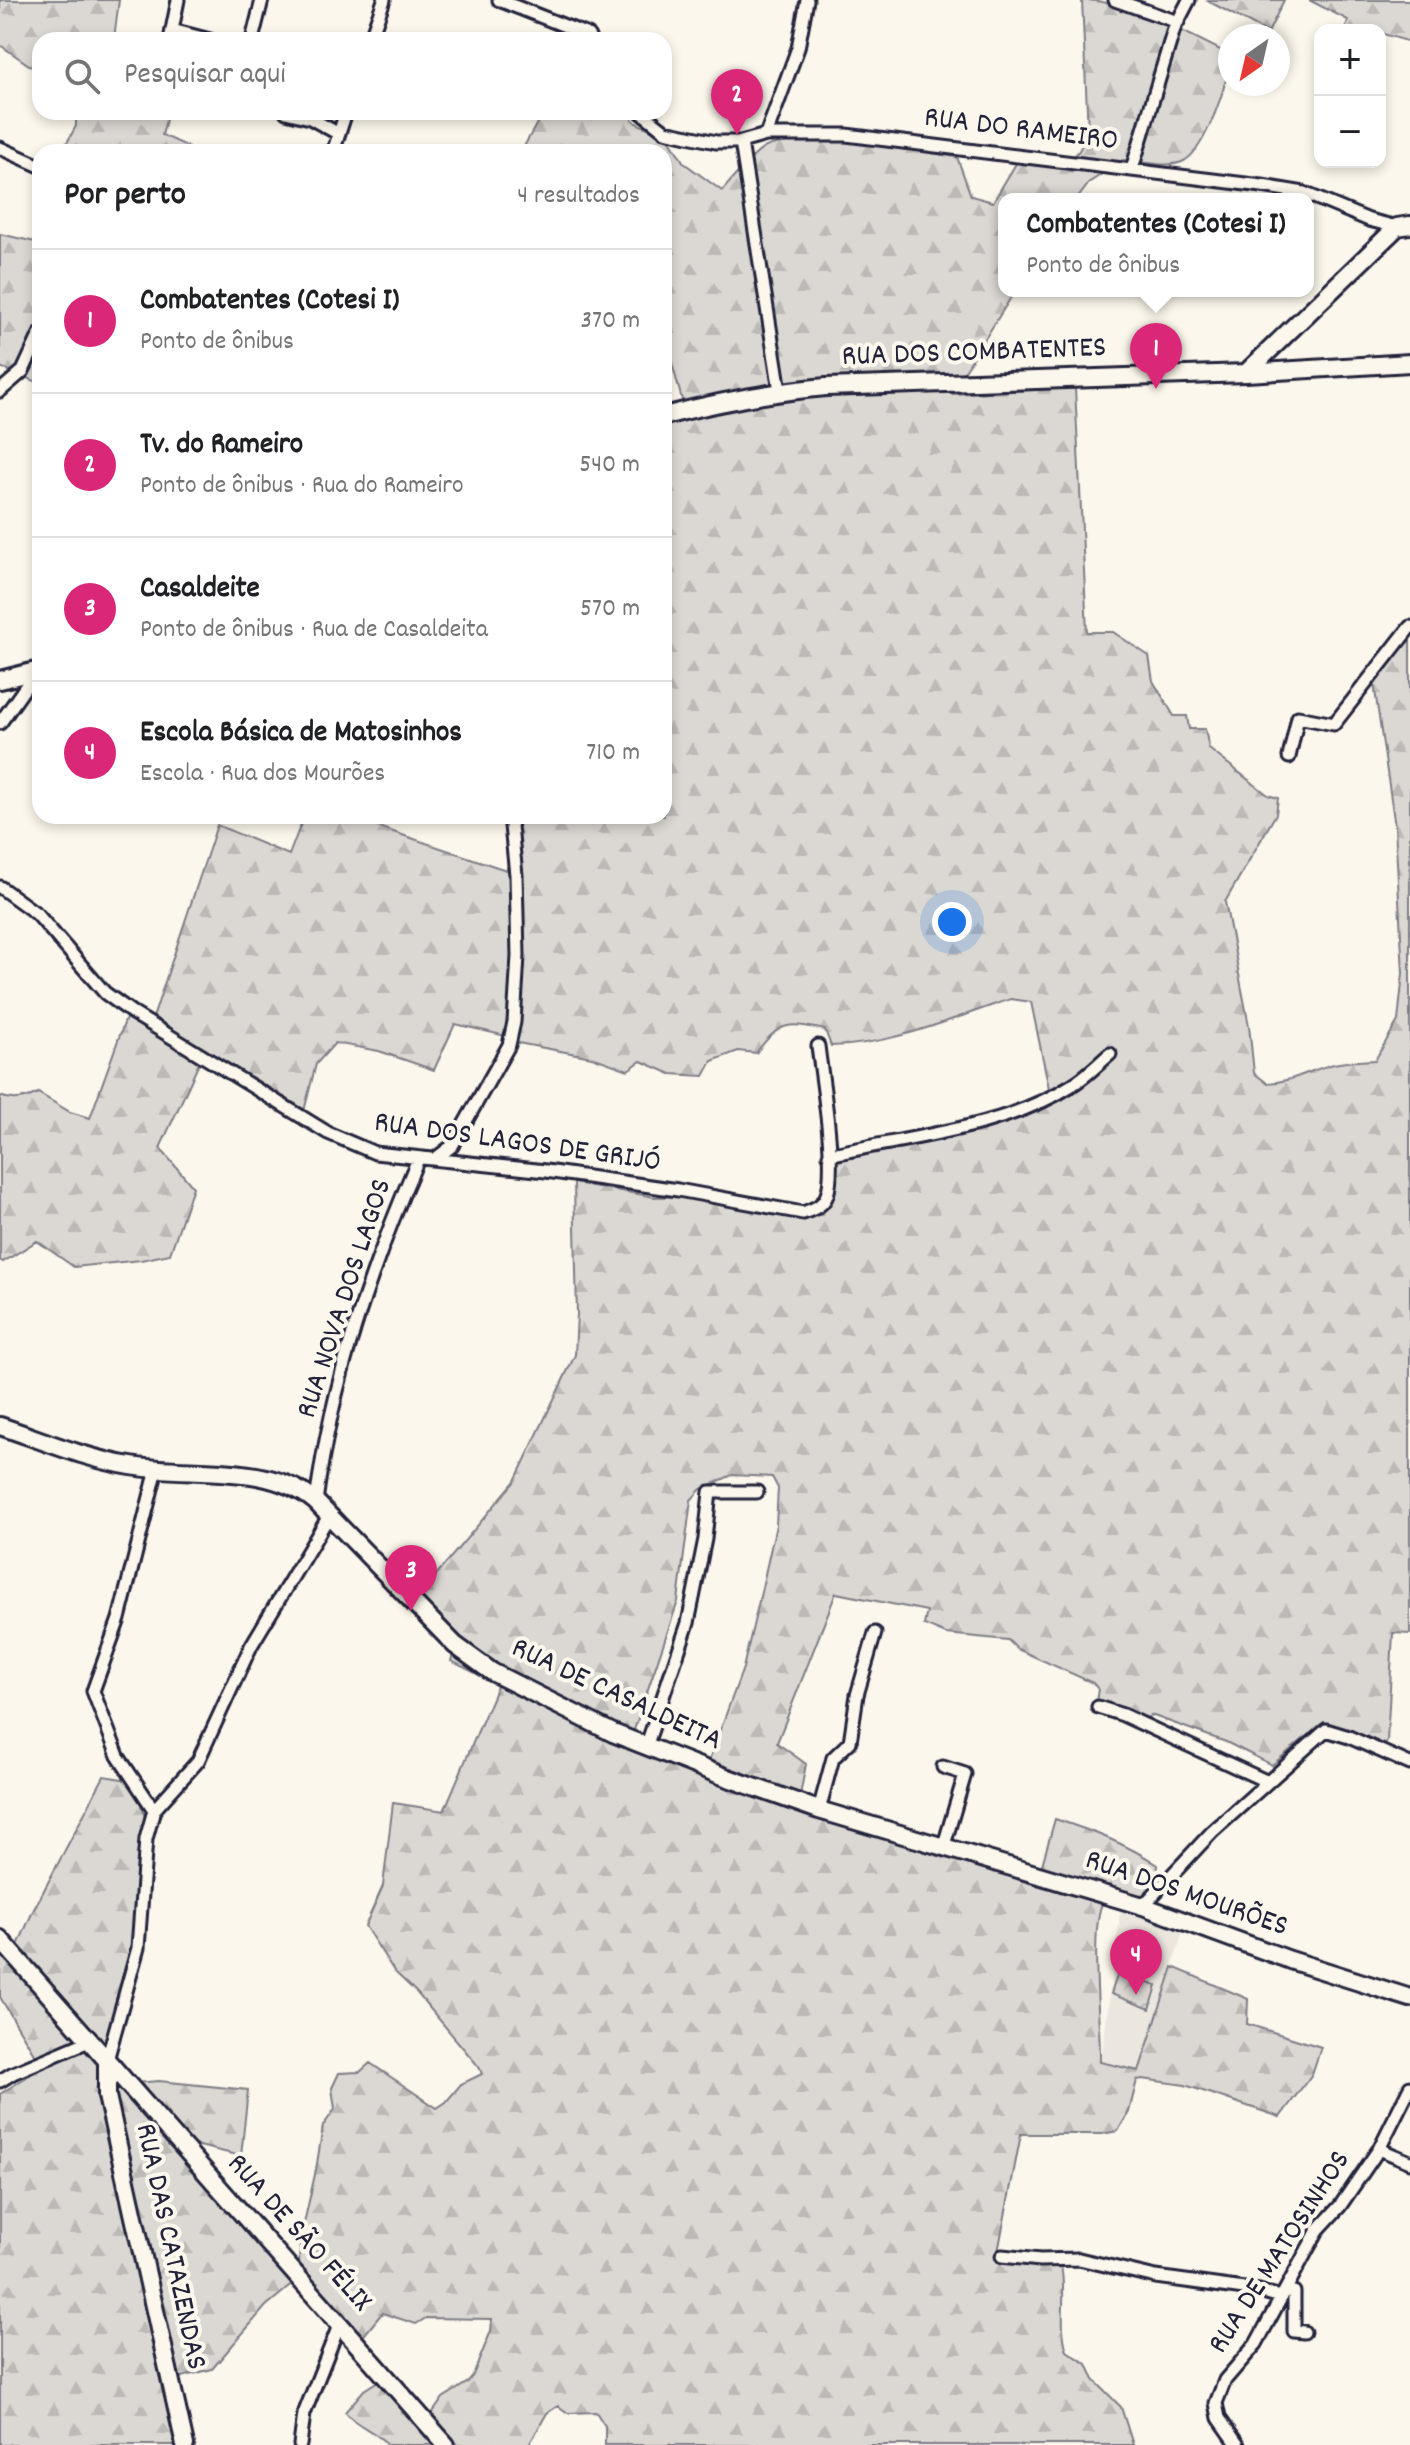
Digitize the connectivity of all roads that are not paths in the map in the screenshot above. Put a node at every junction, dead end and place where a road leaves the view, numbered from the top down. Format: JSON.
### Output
{"nodes":[{"id":1,"x":178,"y":0,"type":"edge"},
{"id":2,"x":262,"y":0,"type":"edge"},
{"id":3,"x":384,"y":0,"type":"edge"},
{"id":4,"x":499,"y":0,"type":"edge"},
{"id":5,"x":807,"y":0,"type":"edge"},
{"id":6,"x":1115,"y":0,"type":"edge"},
{"id":7,"x":1189,"y":0,"type":"edge"},
{"id":8,"x":1178,"y":22,"type":"junction"},
{"id":9,"x":172,"y":32,"type":"edge"},
{"id":10,"x":254,"y":32,"type":"edge"},
{"id":11,"x":373,"y":32,"type":"edge"},
{"id":12,"x":580,"y":32,"type":"edge"},
{"id":13,"x":314,"y":120,"type":"edge"},
{"id":14,"x":343,"y":120,"type":"edge"},
{"id":15,"x":651,"y":120,"type":"edge"},
{"id":16,"x":339,"y":134,"type":"junction"},
{"id":17,"x":766,"y":135,"type":"junction"},
{"id":18,"x":741,"y":142,"type":"junction"},
{"id":19,"x":336,"y":144,"type":"edge"},
{"id":20,"x":0,"y":148,"type":"edge"},
{"id":21,"x":32,"y":162,"type":"edge"},
{"id":22,"x":1132,"y":169,"type":"junction"},
{"id":23,"x":1304,"y":193,"type":"edge"},
{"id":24,"x":1314,"y":197,"type":"edge"},
{"id":25,"x":1403,"y":226,"type":"edge"},
{"id":26,"x":32,"y":351,"type":"edge"},
{"id":27,"x":1410,"y":363,"type":"edge"},
{"id":28,"x":1246,"y":373,"type":"junction"},
{"id":29,"x":0,"y":391,"type":"edge"},
{"id":30,"x":780,"y":391,"type":"junction"},
{"id":31,"x":672,"y":414,"type":"edge"},
{"id":32,"x":1410,"y":627,"type":"edge"},
{"id":33,"x":32,"y":672,"type":"edge"},
{"id":34,"x":32,"y":679,"type":"edge"},
{"id":35,"x":0,"y":680,"type":"edge"},
{"id":36,"x":0,"y":723,"type":"edge"},
{"id":37,"x":1289,"y":757,"type":"dead end"},
{"id":38,"x":511,"y":824,"type":"edge"},
{"id":39,"x":0,"y":887,"type":"edge"},
{"id":40,"x":818,"y":1046,"type":"dead end"},
{"id":41,"x":1110,"y":1054,"type":"dead end"},
{"id":42,"x":829,"y":1155,"type":"junction"},
{"id":43,"x":418,"y":1159,"type":"junction"},
{"id":44,"x":435,"y":1159,"type":"junction"},
{"id":45,"x":0,"y":1426,"type":"edge"},
{"id":46,"x":157,"y":1469,"type":"junction"},
{"id":47,"x":757,"y":1492,"type":"dead end"},
{"id":48,"x":316,"y":1502,"type":"junction"},
{"id":49,"x":329,"y":1516,"type":"junction"},
{"id":50,"x":875,"y":1633,"type":"dead end"},
{"id":51,"x":1098,"y":1707,"type":"dead end"},
{"id":52,"x":646,"y":1747,"type":"junction"},
{"id":53,"x":1410,"y":1764,"type":"edge"},
{"id":54,"x":943,"y":1767,"type":"dead end"},
{"id":55,"x":1268,"y":1782,"type":"junction"},
{"id":56,"x":154,"y":1810,"type":"junction"},
{"id":57,"x":819,"y":1810,"type":"junction"},
{"id":58,"x":944,"y":1845,"type":"junction"},
{"id":59,"x":1143,"y":1906,"type":"junction"},
{"id":60,"x":0,"y":1939,"type":"edge"},
{"id":61,"x":1410,"y":1998,"type":"edge"},
{"id":62,"x":89,"y":2041,"type":"junction"},
{"id":63,"x":107,"y":2060,"type":"junction"},
{"id":64,"x":0,"y":2081,"type":"edge"},
{"id":65,"x":1410,"y":2087,"type":"edge"},
{"id":66,"x":1379,"y":2149,"type":"junction"},
{"id":67,"x":1410,"y":2162,"type":"edge"},
{"id":68,"x":1002,"y":2256,"type":"dead end"},
{"id":69,"x":1294,"y":2292,"type":"dead end"},
{"id":70,"x":1281,"y":2297,"type":"junction"},
{"id":71,"x":340,"y":2323,"type":"junction"},
{"id":72,"x":1304,"y":2332,"type":"dead end"},
{"id":73,"x":185,"y":2445,"type":"edge"},
{"id":74,"x":300,"y":2445,"type":"edge"},
{"id":75,"x":446,"y":2445,"type":"edge"},
{"id":76,"x":1238,"y":2445,"type":"edge"}],
"edges":[{"from":1,"to":9,"type":"street"},
{"from":2,"to":10,"type":"street"},
{"from":3,"to":11,"type":"street"},
{"from":4,"to":12,"type":"street"},
{"from":5,"to":17,"type":"street"},
{"from":6,"to":8,"type":"street"},
{"from":7,"to":8,"type":"street"},
{"from":8,"to":22,"type":"street"},
{"from":13,"to":16,"type":"street"},
{"from":14,"to":16,"type":"street"},
{"from":15,"to":18,"type":"street","name":"RUA DO RAMEIRO"},
{"from":16,"to":19,"type":"street"},
{"from":17,"to":18,"type":"street","name":"RUA DO RAMEIRO"},
{"from":17,"to":22,"type":"street","name":"RUA DO RAMEIRO"},
{"from":18,"to":30,"type":"street"},
{"from":20,"to":21,"type":"street"},
{"from":22,"to":23,"type":"street","name":"RUA DO RAMEIRO"},
{"from":24,"to":25,"type":"street","name":"RUA DO RAMEIRO"},
{"from":25,"to":28,"type":"street"},
{"from":26,"to":29,"type":"street"},
{"from":27,"to":28,"type":"street","name":"RUA DOS COMBATENTES"},
{"from":28,"to":30,"type":"street","name":"RUA DOS COMBATENTES"},
{"from":30,"to":31,"type":"street","name":"RUA DOS COMBATENTES"},
{"from":32,"to":37,"type":"street"},
{"from":33,"to":35,"type":"street"},
{"from":34,"to":36,"type":"street"},
{"from":38,"to":44,"type":"street"},
{"from":39,"to":43,"type":"street","name":"RUA DOS LAGOS DE GRIJÓ"},
{"from":40,"to":42,"type":"street","name":"RUA DOS LAGOS DE GRIJÓ"},
{"from":41,"to":42,"type":"street"},
{"from":42,"to":44,"type":"street","name":"RUA DOS LAGOS DE GRIJÓ"},
{"from":43,"to":44,"type":"street","name":"RUA DOS LAGOS DE GRIJÓ"},
{"from":43,"to":48,"type":"street","name":"RUA NOVA DOS LAGOS"},
{"from":45,"to":46,"type":"street","name":"RUA DE CASALDEITA"},
{"from":46,"to":48,"type":"street","name":"RUA DE CASALDEITA"},
{"from":46,"to":56,"type":"street"},
{"from":47,"to":52,"type":"street"},
{"from":48,"to":49,"type":"street","name":"RUA DE CASALDEITA"},
{"from":49,"to":52,"type":"street","name":"RUA DE CASALDEITA"},
{"from":49,"to":56,"type":"street"},
{"from":50,"to":57,"type":"street"},
{"from":51,"to":55,"type":"street"},
{"from":52,"to":57,"type":"street","name":"RUA DE CASALDEITA"},
{"from":53,"to":55,"type":"street"},
{"from":54,"to":58,"type":"street"},
{"from":55,"to":59,"type":"street"},
{"from":56,"to":63,"type":"street"},
{"from":57,"to":58,"type":"street","name":"RUA DE CASALDEITA"},
{"from":58,"to":59,"type":"street","name":"RUA DOS MOURÕES"},
{"from":59,"to":61,"type":"street","name":"RUA DOS MOURÕES"},
{"from":60,"to":62,"type":"street","name":"RUA DE SÃO FÉLIX"},
{"from":62,"to":63,"type":"street","name":"RUA DE SÃO FÉLIX"},
{"from":62,"to":64,"type":"street"},
{"from":63,"to":71,"type":"street","name":"RUA DE SÃO FÉLIX"},
{"from":63,"to":73,"type":"street","name":"RUA DAS CATAZENDAS"},
{"from":65,"to":66,"type":"street","name":"RUA DE MATOSINHOS"},
{"from":66,"to":67,"type":"street"},
{"from":66,"to":70,"type":"street","name":"RUA DE MATOSINHOS"},
{"from":68,"to":70,"type":"street"},
{"from":69,"to":72,"type":"street"},
{"from":70,"to":76,"type":"street","name":"RUA DE MATOSINHOS"},
{"from":71,"to":74,"type":"street"},
{"from":71,"to":75,"type":"street","name":"RUA DE SÃO FÉLIX"}]}
